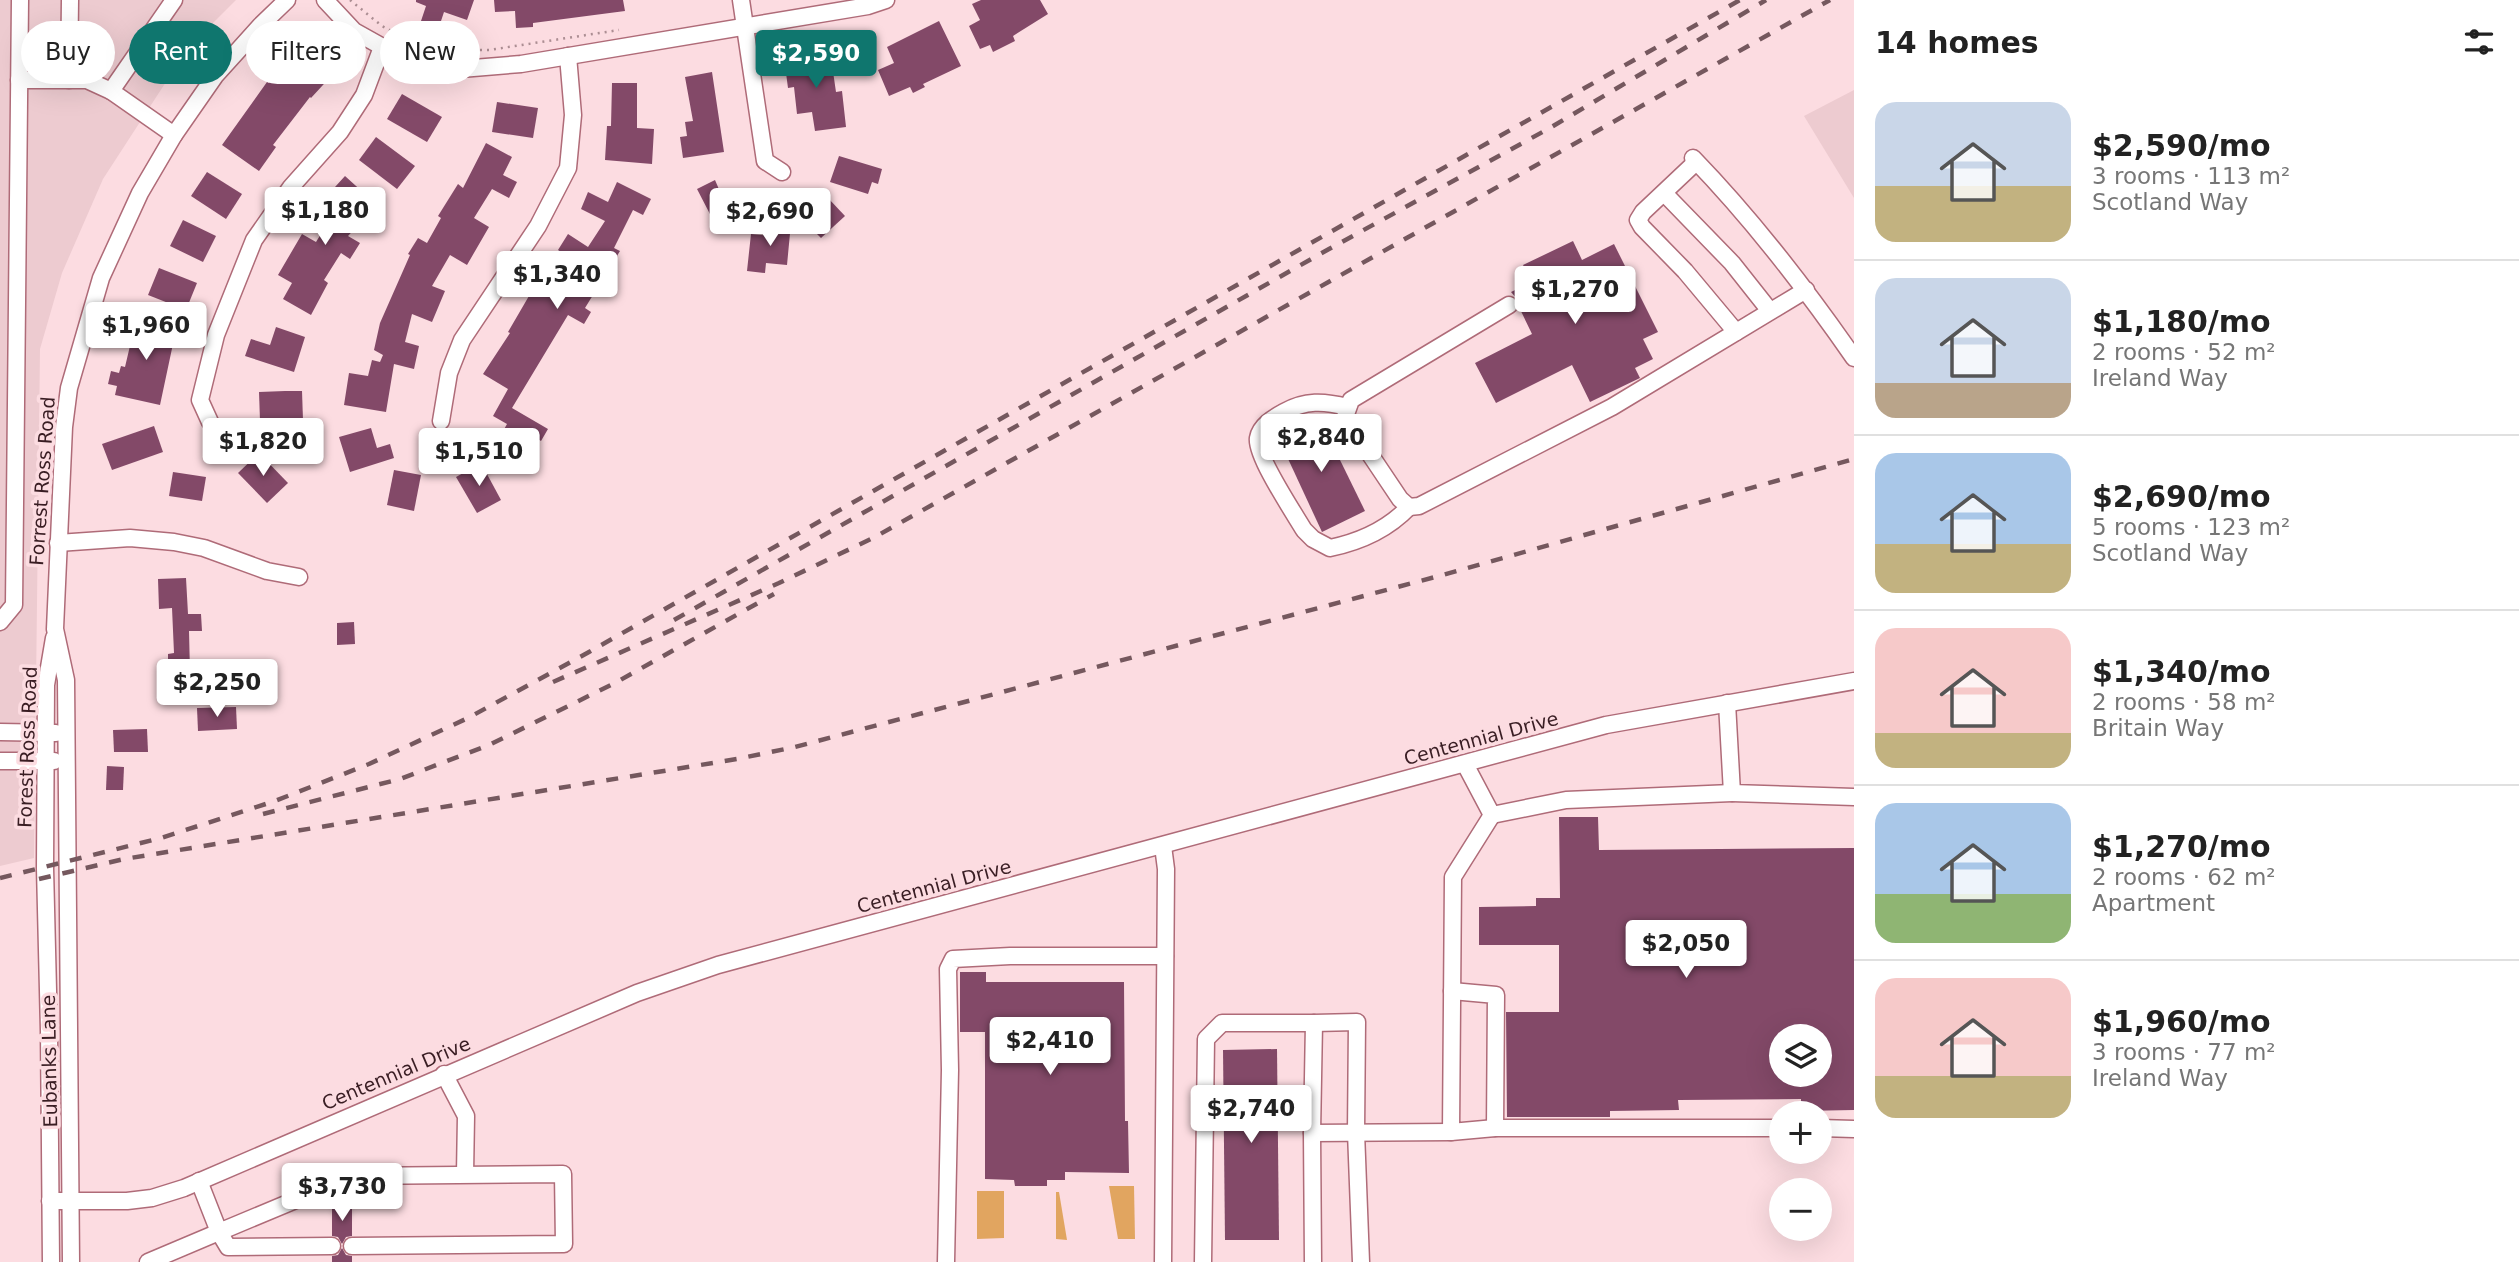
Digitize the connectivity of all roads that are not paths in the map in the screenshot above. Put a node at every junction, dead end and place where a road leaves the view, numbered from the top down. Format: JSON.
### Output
{"nodes":[{"id":1,"x":20,"y":0,"type":"edge"},
{"id":2,"x":70,"y":0,"type":"edge"},
{"id":3,"x":174,"y":0,"type":"edge"},
{"id":4,"x":287,"y":0,"type":"edge"},
{"id":5,"x":325,"y":0,"type":"edge"},
{"id":6,"x":741,"y":0,"type":"edge"},
{"id":7,"x":886,"y":0,"type":"edge"},
{"id":8,"x":70,"y":21,"type":"edge"},
{"id":9,"x":744,"y":26,"type":"junction"},
{"id":10,"x":380,"y":46,"type":"edge"},
{"id":11,"x":380,"y":52,"type":"edge"},
{"id":12,"x":568,"y":56,"type":"junction"},
{"id":13,"x":480,"y":67,"type":"edge"},
{"id":14,"x":19,"y":80,"type":"joint"},
{"id":15,"x":96,"y":84,"type":"edge"},
{"id":16,"x":111,"y":91,"type":"junction"},
{"id":17,"x":174,"y":135,"type":"junction"},
{"id":18,"x":782,"y":172,"type":"dead end"},
{"id":19,"x":1664,"y":193,"type":"junction"},
{"id":20,"x":0,"y":233,"type":"edge"},
{"id":21,"x":18,"y":233,"type":"junction"},
{"id":22,"x":1806,"y":290,"type":"junction"},
{"id":23,"x":1509,"y":305,"type":"dead end"},
{"id":24,"x":1770,"y":311,"type":"junction"},
{"id":25,"x":1736,"y":332,"type":"junction"},
{"id":26,"x":1854,"y":358,"type":"edge"},
{"id":27,"x":1347,"y":407,"type":"junction"},
{"id":28,"x":442,"y":421,"type":"dead end"},
{"id":29,"x":210,"y":422,"type":"dead end"},
{"id":30,"x":8,"y":425,"type":"edge"},
{"id":31,"x":1409,"y":507,"type":"junction"},
{"id":32,"x":58,"y":543,"type":"junction"},
{"id":33,"x":299,"y":577,"type":"dead end"},
{"id":34,"x":0,"y":622,"type":"edge"},
{"id":35,"x":55,"y":629,"type":"junction"},
{"id":36,"x":1854,"y":681,"type":"edge"},
{"id":37,"x":1727,"y":703,"type":"junction"},
{"id":38,"x":0,"y":732,"type":"edge"},
{"id":39,"x":46,"y":733,"type":"junction"},
{"id":40,"x":66,"y":733,"type":"junction"},
{"id":41,"x":0,"y":761,"type":"edge"},
{"id":42,"x":45,"y":761,"type":"junction"},
{"id":43,"x":66,"y":761,"type":"junction"},
{"id":44,"x":1465,"y":764,"type":"junction"},
{"id":45,"x":1732,"y":793,"type":"junction"},
{"id":46,"x":1854,"y":797,"type":"edge"},
{"id":47,"x":1492,"y":815,"type":"junction"},
{"id":48,"x":1163,"y":846,"type":"junction"},
{"id":49,"x":66,"y":860,"type":"joint"},
{"id":50,"x":45,"y":868,"type":"joint"},
{"id":51,"x":1165,"y":957,"type":"junction"},
{"id":52,"x":1452,"y":991,"type":"junction"},
{"id":53,"x":1314,"y":1023,"type":"junction"},
{"id":54,"x":444,"y":1074,"type":"junction"},
{"id":55,"x":1495,"y":1128,"type":"junction"},
{"id":56,"x":1769,"y":1128,"type":"edge"},
{"id":57,"x":1832,"y":1128,"type":"edge"},
{"id":58,"x":1854,"y":1129,"type":"edge"},
{"id":59,"x":1356,"y":1132,"type":"junction"},
{"id":60,"x":1451,"y":1132,"type":"junction"},
{"id":61,"x":1312,"y":1133,"type":"junction"},
{"id":62,"x":465,"y":1174,"type":"junction"},
{"id":63,"x":199,"y":1181,"type":"junction"},
{"id":64,"x":50,"y":1201,"type":"junction"},
{"id":65,"x":70,"y":1201,"type":"junction"},
{"id":66,"x":219,"y":1232,"type":"junction"},
{"id":67,"x":332,"y":1246,"type":"dead end"},
{"id":68,"x":352,"y":1246,"type":"dead end"},
{"id":69,"x":51,"y":1262,"type":"edge"},
{"id":70,"x":71,"y":1262,"type":"edge"},
{"id":71,"x":148,"y":1262,"type":"edge"},
{"id":72,"x":946,"y":1262,"type":"edge"},
{"id":73,"x":1163,"y":1262,"type":"edge"},
{"id":74,"x":1203,"y":1262,"type":"edge"},
{"id":75,"x":1312,"y":1262,"type":"edge"},
{"id":76,"x":1361,"y":1262,"type":"edge"}],
"edges":[{"from":1,"to":14,"type":"street"},
{"from":2,"to":8,"type":"street"},
{"from":3,"to":16,"type":"street"},
{"from":4,"to":17,"type":"street","name":"Forrest Ross Road"},
{"from":5,"to":10,"type":"street"},
{"from":6,"to":9,"type":"street"},
{"from":7,"to":9,"type":"street"},
{"from":9,"to":12,"type":"street"},
{"from":9,"to":18,"type":"street"},
{"from":11,"to":29,"type":"street"},
{"from":12,"to":13,"type":"street"},
{"from":12,"to":28,"type":"street"},
{"from":14,"to":21,"type":"street"},
{"from":15,"to":16,"type":"street"},
{"from":16,"to":17,"type":"street"},
{"from":17,"to":32,"type":"street","name":"Forrest Ross Road"},
{"from":19,"to":22,"type":"street"},
{"from":19,"to":24,"type":"street"},
{"from":19,"to":25,"type":"street"},
{"from":20,"to":21,"type":"street"},
{"from":21,"to":30,"type":"street"},
{"from":22,"to":24,"type":"street"},
{"from":22,"to":26,"type":"street"},
{"from":23,"to":27,"type":"street"},
{"from":24,"to":25,"type":"street"},
{"from":25,"to":31,"type":"street"},
{"from":27,"to":31,"type":"street"},
{"from":27,"to":31,"type":"street"},
{"from":30,"to":34,"type":"street"},
{"from":32,"to":33,"type":"street"},
{"from":32,"to":35,"type":"street","name":"Forrest Ross Road"},
{"from":35,"to":39,"type":"street","name":"Forest Ross Road"},
{"from":35,"to":40,"type":"street","name":"Forrest Ross Road"},
{"from":36,"to":37,"type":"street","name":"Centennial Drive"},
{"from":37,"to":44,"type":"street","name":"Centennial Drive"},
{"from":37,"to":45,"type":"street"},
{"from":38,"to":39,"type":"street"},
{"from":39,"to":40,"type":"street"},
{"from":39,"to":42,"type":"street","name":"Forest Ross Road"},
{"from":40,"to":43,"type":"street","name":"Forrest Ross Road"},
{"from":41,"to":42,"type":"street"},
{"from":42,"to":43,"type":"street"},
{"from":42,"to":50,"type":"street","name":"Forest Ross Road"},
{"from":43,"to":49,"type":"street","name":"Forrest Ross Road"},
{"from":44,"to":47,"type":"street"},
{"from":44,"to":48,"type":"street","name":"Centennial Drive"},
{"from":45,"to":46,"type":"street"},
{"from":45,"to":47,"type":"street"},
{"from":47,"to":52,"type":"street"},
{"from":48,"to":51,"type":"street"},
{"from":48,"to":54,"type":"street","name":"Centennial Drive"},
{"from":49,"to":65,"type":"street","name":"Eubanks Lane"},
{"from":50,"to":64,"type":"street","name":"Eubanks Lane"},
{"from":51,"to":72,"type":"street"},
{"from":51,"to":73,"type":"street"},
{"from":52,"to":55,"type":"street"},
{"from":52,"to":60,"type":"street"},
{"from":53,"to":59,"type":"street"},
{"from":53,"to":61,"type":"street"},
{"from":53,"to":74,"type":"street"},
{"from":54,"to":62,"type":"street"},
{"from":54,"to":63,"type":"street","name":"Centennial Drive"},
{"from":55,"to":56,"type":"street"},
{"from":55,"to":60,"type":"street"},
{"from":57,"to":58,"type":"street"},
{"from":59,"to":60,"type":"street"},
{"from":59,"to":61,"type":"street"},
{"from":59,"to":76,"type":"street"},
{"from":61,"to":75,"type":"street"},
{"from":62,"to":66,"type":"street"},
{"from":62,"to":68,"type":"street"},
{"from":63,"to":65,"type":"street","name":"Centennial Drive"},
{"from":63,"to":66,"type":"street"},
{"from":64,"to":65,"type":"street","name":"Centennial Drive"},
{"from":64,"to":69,"type":"street","name":"Eubanks Lane"},
{"from":65,"to":70,"type":"street","name":"Eubanks Lane"},
{"from":66,"to":67,"type":"street"},
{"from":66,"to":71,"type":"street"}]}
